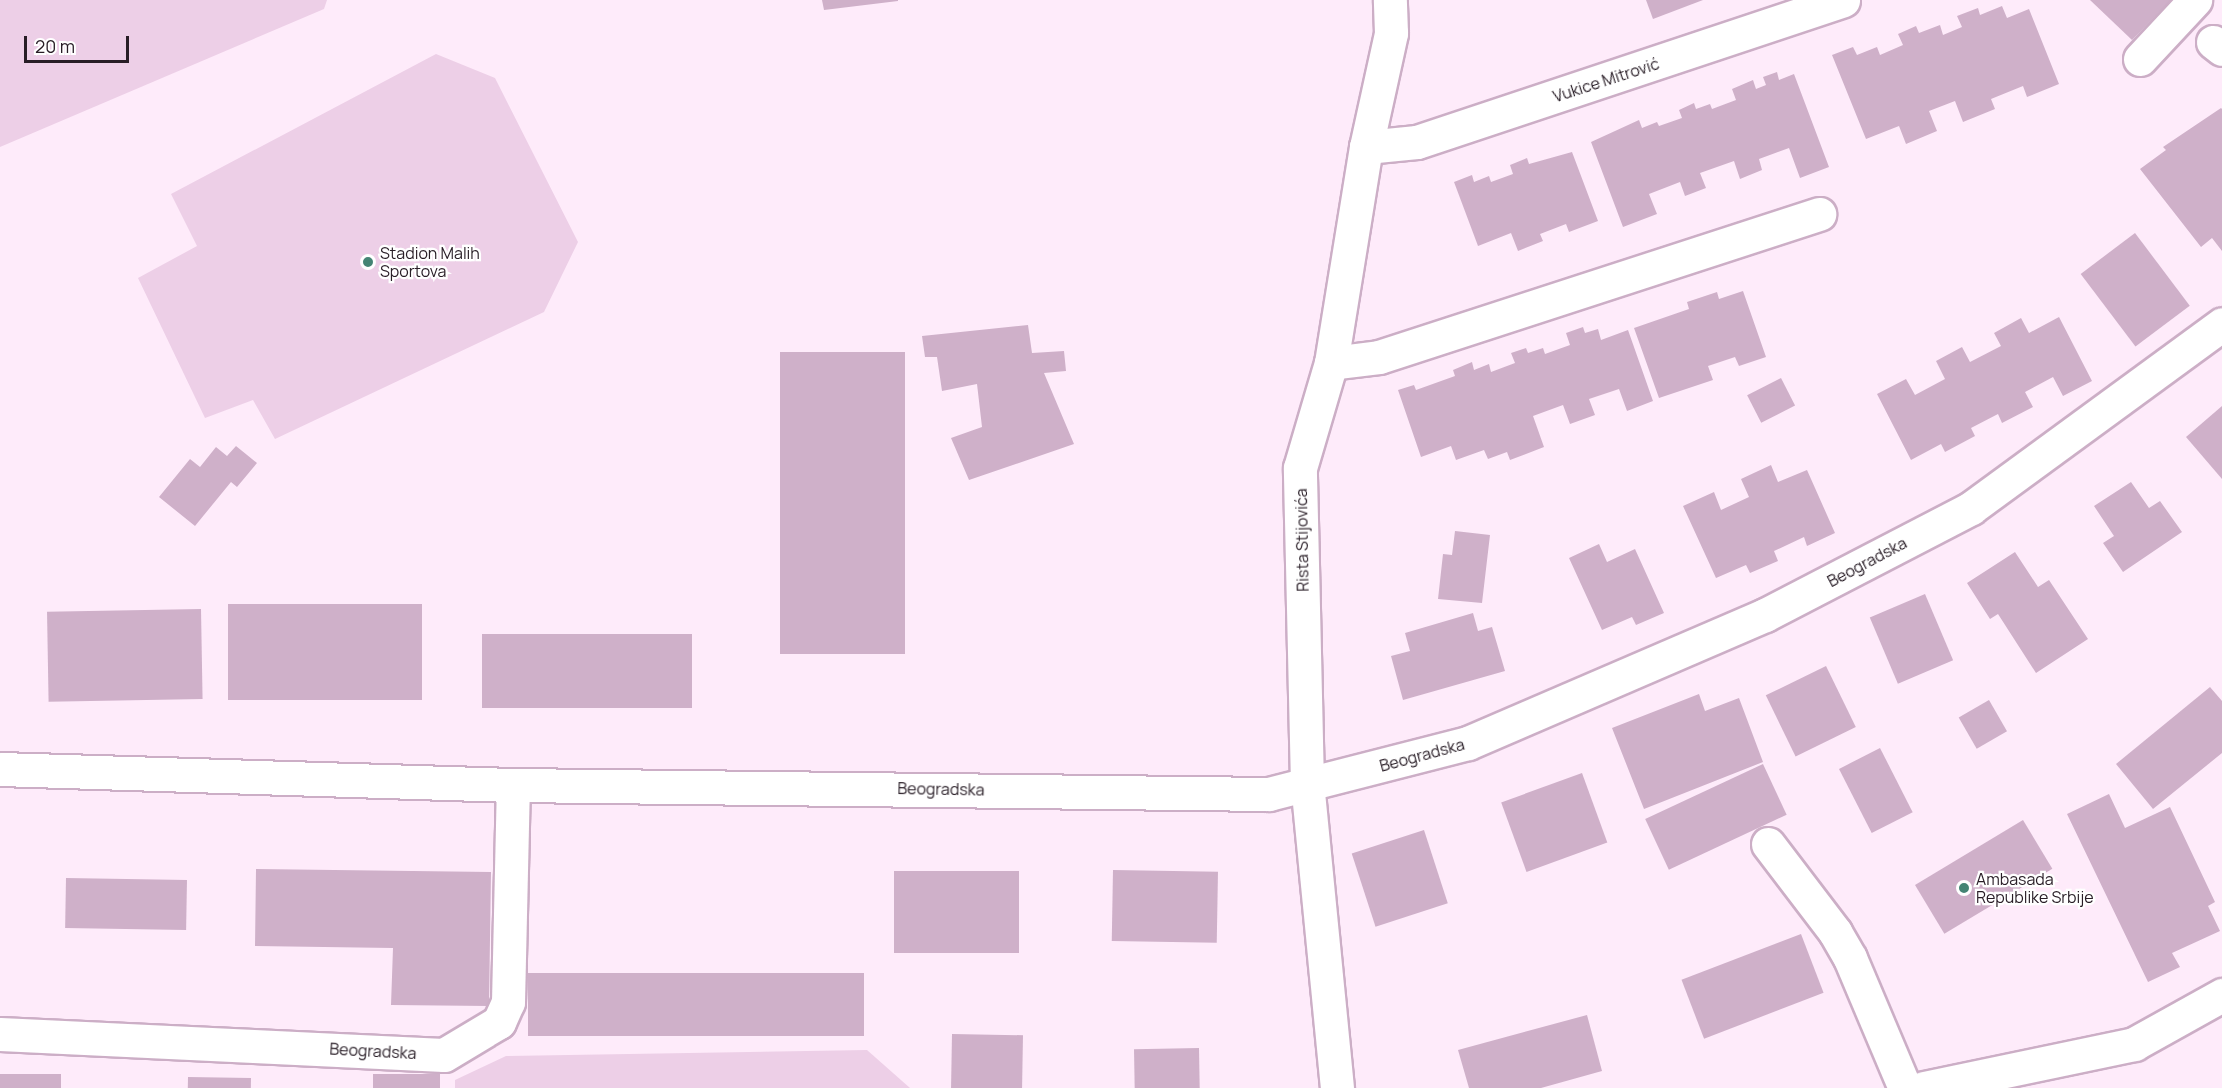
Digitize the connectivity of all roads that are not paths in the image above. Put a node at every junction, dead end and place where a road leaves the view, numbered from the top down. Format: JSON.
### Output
{"nodes":[{"id":1,"x":1390,"y":0,"type":"edge"},
{"id":2,"x":1843,"y":0,"type":"edge"},
{"id":3,"x":2195,"y":0,"type":"edge"},
{"id":4,"x":2140,"y":59,"type":"dead end"},
{"id":5,"x":1366,"y":147,"type":"junction"},
{"id":6,"x":1819,"y":214,"type":"dead end"},
{"id":7,"x":2222,"y":324,"type":"edge"},
{"id":8,"x":1331,"y":363,"type":"junction"},
{"id":9,"x":0,"y":770,"type":"edge"},
{"id":10,"x":1307,"y":784,"type":"junction"},
{"id":11,"x":513,"y":785,"type":"junction"},
{"id":12,"x":1768,"y":844,"type":"dead end"},
{"id":13,"x":2222,"y":995,"type":"edge"},
{"id":14,"x":0,"y":1034,"type":"edge"},
{"id":15,"x":1337,"y":1088,"type":"edge"},
{"id":16,"x":1905,"y":1088,"type":"edge"},
{"id":17,"x":1924,"y":1088,"type":"edge"}],
"edges":[{"from":1,"to":5,"type":"street","name":"Rista Stijovića"},
{"from":2,"to":5,"type":"street","name":"Vukice Mitrović"},
{"from":3,"to":4,"type":"street"},
{"from":5,"to":8,"type":"street","name":"Rista Stijovića"},
{"from":6,"to":8,"type":"street"},
{"from":7,"to":10,"type":"street","name":"Beogradska"},
{"from":8,"to":10,"type":"street","name":"Rista Stijovića"},
{"from":9,"to":11,"type":"street","name":"Beogradska"},
{"from":10,"to":11,"type":"street","name":"Beogradska"},
{"from":10,"to":15,"type":"street","name":"Rista Stijovića"},
{"from":11,"to":14,"type":"street","name":"Beogradska"},
{"from":12,"to":16,"type":"street"},
{"from":13,"to":17,"type":"street"}]}
